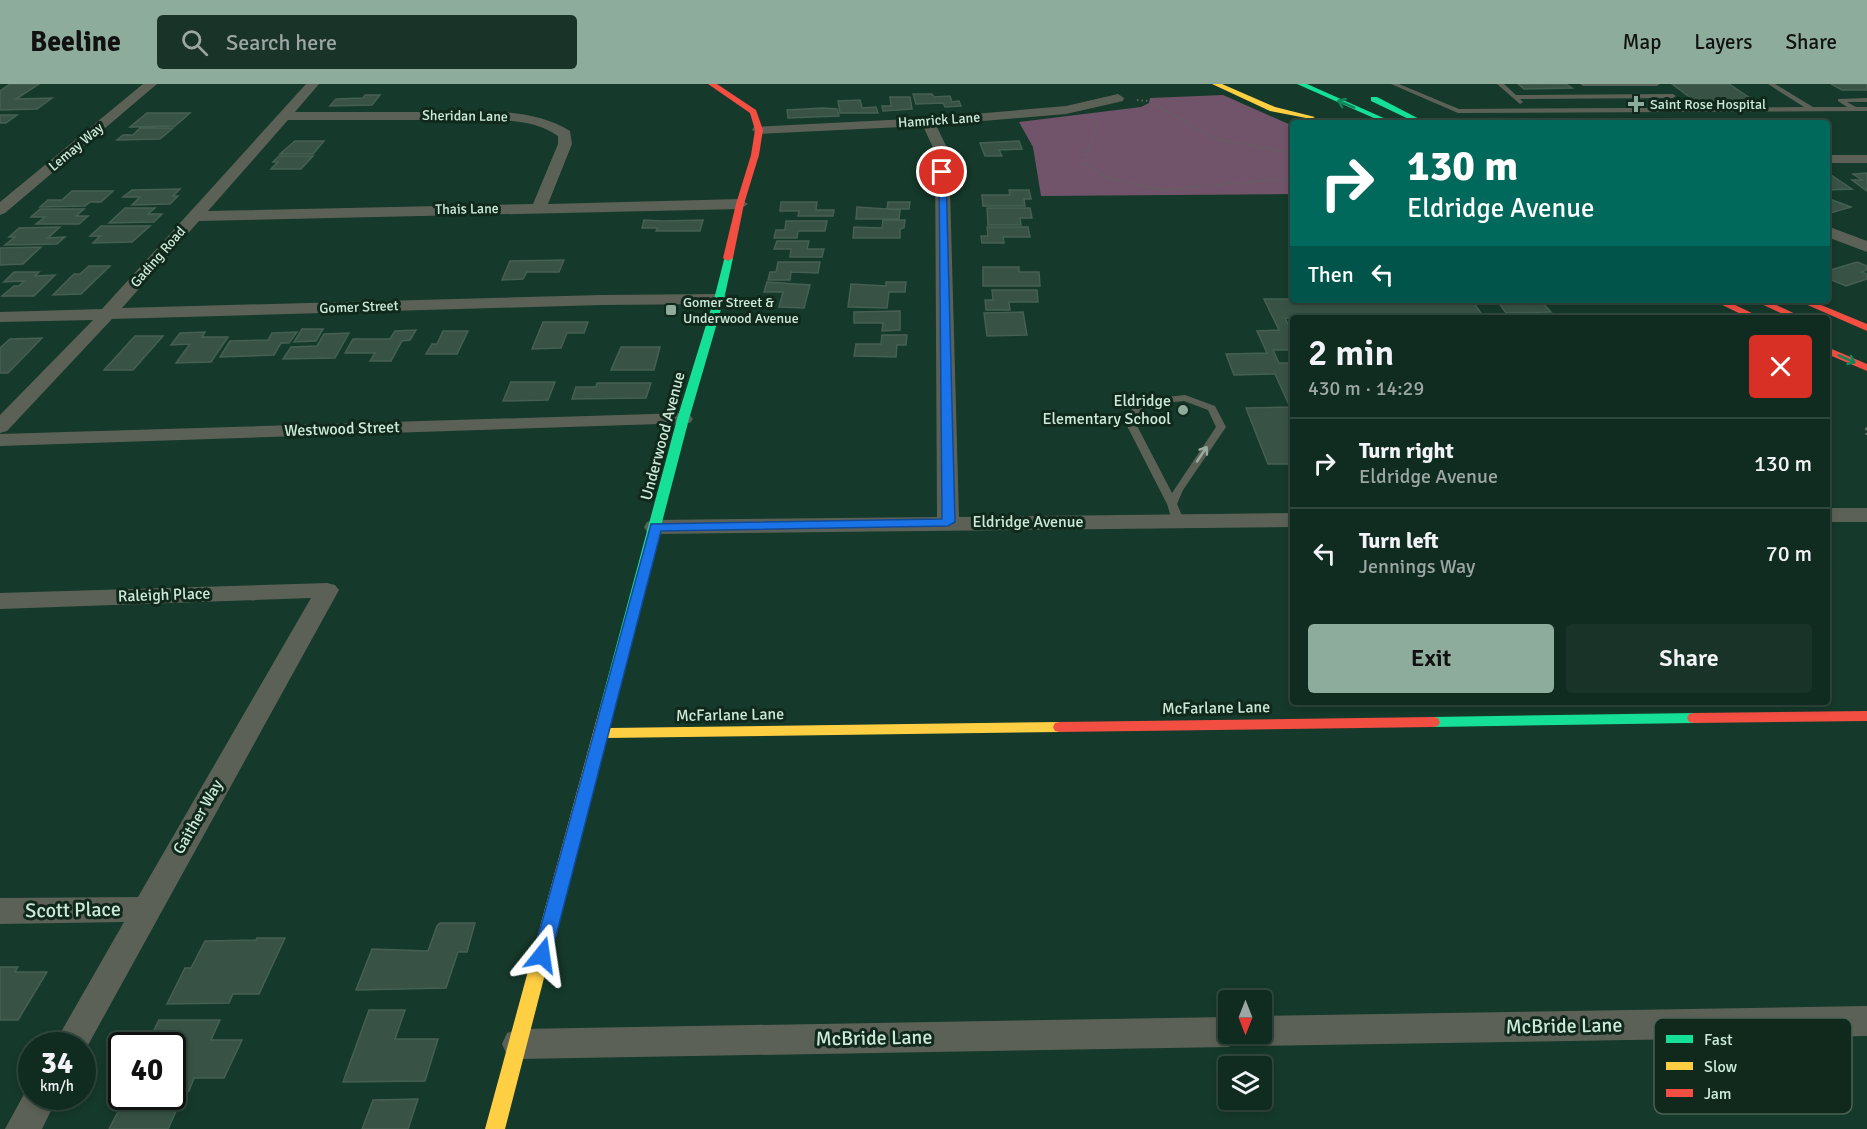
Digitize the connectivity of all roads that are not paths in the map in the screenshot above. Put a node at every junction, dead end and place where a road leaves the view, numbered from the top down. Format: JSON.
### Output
{"nodes":[{"id":1,"x":152,"y":84,"type":"edge"},
{"id":2,"x":313,"y":84,"type":"edge"},
{"id":3,"x":712,"y":84,"type":"edge"},
{"id":4,"x":1216,"y":84,"type":"edge"},
{"id":5,"x":1240,"y":84,"type":"edge"},
{"id":6,"x":1301,"y":84,"type":"edge"},
{"id":7,"x":1394,"y":84,"type":"edge"},
{"id":8,"x":1500,"y":84,"type":"edge"},
{"id":9,"x":1582,"y":84,"type":"edge"},
{"id":10,"x":1657,"y":84,"type":"edge"},
{"id":11,"x":1771,"y":84,"type":"edge"},
{"id":12,"x":1101,"y":87,"type":"dead end"},
{"id":13,"x":1289,"y":93,"type":"dead end"},
{"id":14,"x":1362,"y":94,"type":"dead end"},
{"id":15,"x":1596,"y":96,"type":"junction"},
{"id":16,"x":1673,"y":96,"type":"junction"},
{"id":17,"x":1514,"y":97,"type":"junction"},
{"id":18,"x":1867,"y":100,"type":"edge"},
{"id":19,"x":1811,"y":109,"type":"junction"},
{"id":20,"x":1854,"y":109,"type":"junction"},
{"id":21,"x":1867,"y":109,"type":"edge"},
{"id":22,"x":1693,"y":110,"type":"junction"},
{"id":23,"x":1530,"y":111,"type":"junction"},
{"id":24,"x":283,"y":116,"type":"junction"},
{"id":25,"x":1311,"y":117,"type":"junction"},
{"id":26,"x":1318,"y":120,"type":"edge"},
{"id":27,"x":1351,"y":120,"type":"edge"},
{"id":28,"x":1384,"y":120,"type":"edge"},
{"id":29,"x":1418,"y":120,"type":"edge"},
{"id":30,"x":928,"y":122,"type":"junction"},
{"id":31,"x":759,"y":130,"type":"junction"},
{"id":32,"x":1830,"y":159,"type":"edge"},
{"id":33,"x":1867,"y":159,"type":"edge"},
{"id":34,"x":740,"y":204,"type":"junction"},
{"id":35,"x":539,"y":208,"type":"junction"},
{"id":36,"x":0,"y":210,"type":"edge"},
{"id":37,"x":193,"y":216,"type":"junction"},
{"id":38,"x":1830,"y":232,"type":"edge"},
{"id":39,"x":1867,"y":247,"type":"edge"},
{"id":40,"x":719,"y":299,"type":"junction"},
{"id":41,"x":1724,"y":303,"type":"edge"},
{"id":42,"x":1765,"y":303,"type":"edge"},
{"id":43,"x":1808,"y":303,"type":"edge"},
{"id":44,"x":107,"y":314,"type":"junction"},
{"id":45,"x":1750,"y":315,"type":"edge"},
{"id":46,"x":1792,"y":315,"type":"edge"},
{"id":47,"x":0,"y":317,"type":"edge"},
{"id":48,"x":1867,"y":328,"type":"edge"},
{"id":49,"x":1830,"y":351,"type":"edge"},
{"id":50,"x":1867,"y":368,"type":"edge"},
{"id":51,"x":683,"y":419,"type":"junction"},
{"id":52,"x":0,"y":427,"type":"edge"},
{"id":53,"x":0,"y":440,"type":"edge"},
{"id":54,"x":1175,"y":512,"type":"junction"},
{"id":55,"x":1867,"y":514,"type":"edge"},
{"id":56,"x":1830,"y":515,"type":"edge"},
{"id":57,"x":1290,"y":520,"type":"edge"},
{"id":58,"x":948,"y":522,"type":"junction"},
{"id":59,"x":656,"y":527,"type":"junction"},
{"id":60,"x":327,"y":590,"type":"joint"},
{"id":61,"x":0,"y":601,"type":"edge"},
{"id":62,"x":1867,"y":716,"type":"edge"},
{"id":63,"x":601,"y":733,"type":"junction"},
{"id":64,"x":146,"y":909,"type":"junction"},
{"id":65,"x":0,"y":911,"type":"edge"},
{"id":66,"x":1852,"y":1021,"type":"edge"},
{"id":67,"x":1867,"y":1021,"type":"edge"},
{"id":68,"x":1654,"y":1025,"type":"edge"},
{"id":69,"x":1272,"y":1031,"type":"edge"},
{"id":70,"x":78,"y":1032,"type":"edge"},
{"id":71,"x":1218,"y":1032,"type":"edge"},
{"id":72,"x":519,"y":1044,"type":"junction"},
{"id":73,"x":33,"y":1110,"type":"edge"},
{"id":74,"x":23,"y":1129,"type":"edge"},
{"id":75,"x":495,"y":1129,"type":"edge"}],
"edges":[{"from":1,"to":36,"type":"street","name":"Lemay Way"},
{"from":2,"to":24,"type":"street","name":"Gading Road"},
{"from":3,"to":31,"type":"main road"},
{"from":4,"to":25,"type":"main road"},
{"from":5,"to":25,"type":"main road"},
{"from":28,"to":6,"type":"main road","one_way":true},
{"from":7,"to":23,"type":"lane"},
{"from":8,"to":17,"type":"lane"},
{"from":9,"to":10,"type":"lane"},
{"from":9,"to":15,"type":"lane"},
{"from":10,"to":16,"type":"lane"},
{"from":11,"to":19,"type":"lane"},
{"from":12,"to":30,"type":"street","name":"Hamrick Lane"},
{"from":13,"to":27,"type":"main road"},
{"from":14,"to":29,"type":"main road"},
{"from":15,"to":16,"type":"lane"},
{"from":15,"to":17,"type":"lane"},
{"from":16,"to":22,"type":"lane"},
{"from":17,"to":23,"type":"lane"},
{"from":18,"to":20,"type":"lane"},
{"from":19,"to":20,"type":"lane"},
{"from":19,"to":22,"type":"lane"},
{"from":20,"to":21,"type":"lane"},
{"from":22,"to":23,"type":"lane"},
{"from":24,"to":35,"type":"street","name":"Sheridan Lane"},
{"from":24,"to":37,"type":"street","name":"Gading Road"},
{"from":25,"to":26,"type":"main road"},
{"from":30,"to":31,"type":"street","name":"Hamrick Lane"},
{"from":30,"to":58,"type":"street"},
{"from":31,"to":34,"type":"main road","name":"Underwood Avenue"},
{"from":32,"to":33,"type":"street"},
{"from":34,"to":35,"type":"street","name":"Thais Lane"},
{"from":34,"to":40,"type":"main road","name":"Underwood Avenue"},
{"from":35,"to":37,"type":"street","name":"Thais Lane"},
{"from":37,"to":44,"type":"street","name":"Gading Road"},
{"from":38,"to":39,"type":"street"},
{"from":40,"to":44,"type":"street","name":"Gomer Street"},
{"from":40,"to":51,"type":"main road","name":"Underwood Avenue"},
{"from":41,"to":45,"type":"main road"},
{"from":42,"to":46,"type":"main road"},
{"from":43,"to":48,"type":"main road"},
{"from":44,"to":47,"type":"street","name":"Gomer Street"},
{"from":44,"to":52,"type":"street","name":"Gading Road"},
{"from":49,"to":50,"type":"main road","one_way":true},
{"from":51,"to":53,"type":"street","name":"Westwood Street"},
{"from":51,"to":59,"type":"main road","name":"Underwood Avenue"},
{"from":54,"to":54,"type":"lane","one_way":true},
{"from":54,"to":57,"type":"street","name":"Eldridge Avenue"},
{"from":54,"to":58,"type":"street","name":"Eldridge Avenue"},
{"from":55,"to":56,"type":"street"},
{"from":58,"to":59,"type":"street","name":"Eldridge Avenue"},
{"from":59,"to":63,"type":"main road","name":"Underwood Avenue"},
{"from":60,"to":61,"type":"street","name":"Raleigh Place"},
{"from":60,"to":64,"type":"street","name":"Gaither Way"},
{"from":62,"to":63,"type":"main road","name":"McFarlane Lane"},
{"from":63,"to":72,"type":"main road","name":"Underwood Avenue"},
{"from":64,"to":65,"type":"street","name":"Scott Place"},
{"from":64,"to":70,"type":"street","name":"Gaither Way"},
{"from":66,"to":67,"type":"street","name":"McBride Lane"},
{"from":68,"to":69,"type":"street","name":"McBride Lane"},
{"from":71,"to":72,"type":"street","name":"McBride Lane"},
{"from":72,"to":75,"type":"main road","name":"Underwood Avenue"},
{"from":73,"to":74,"type":"street"}]}
